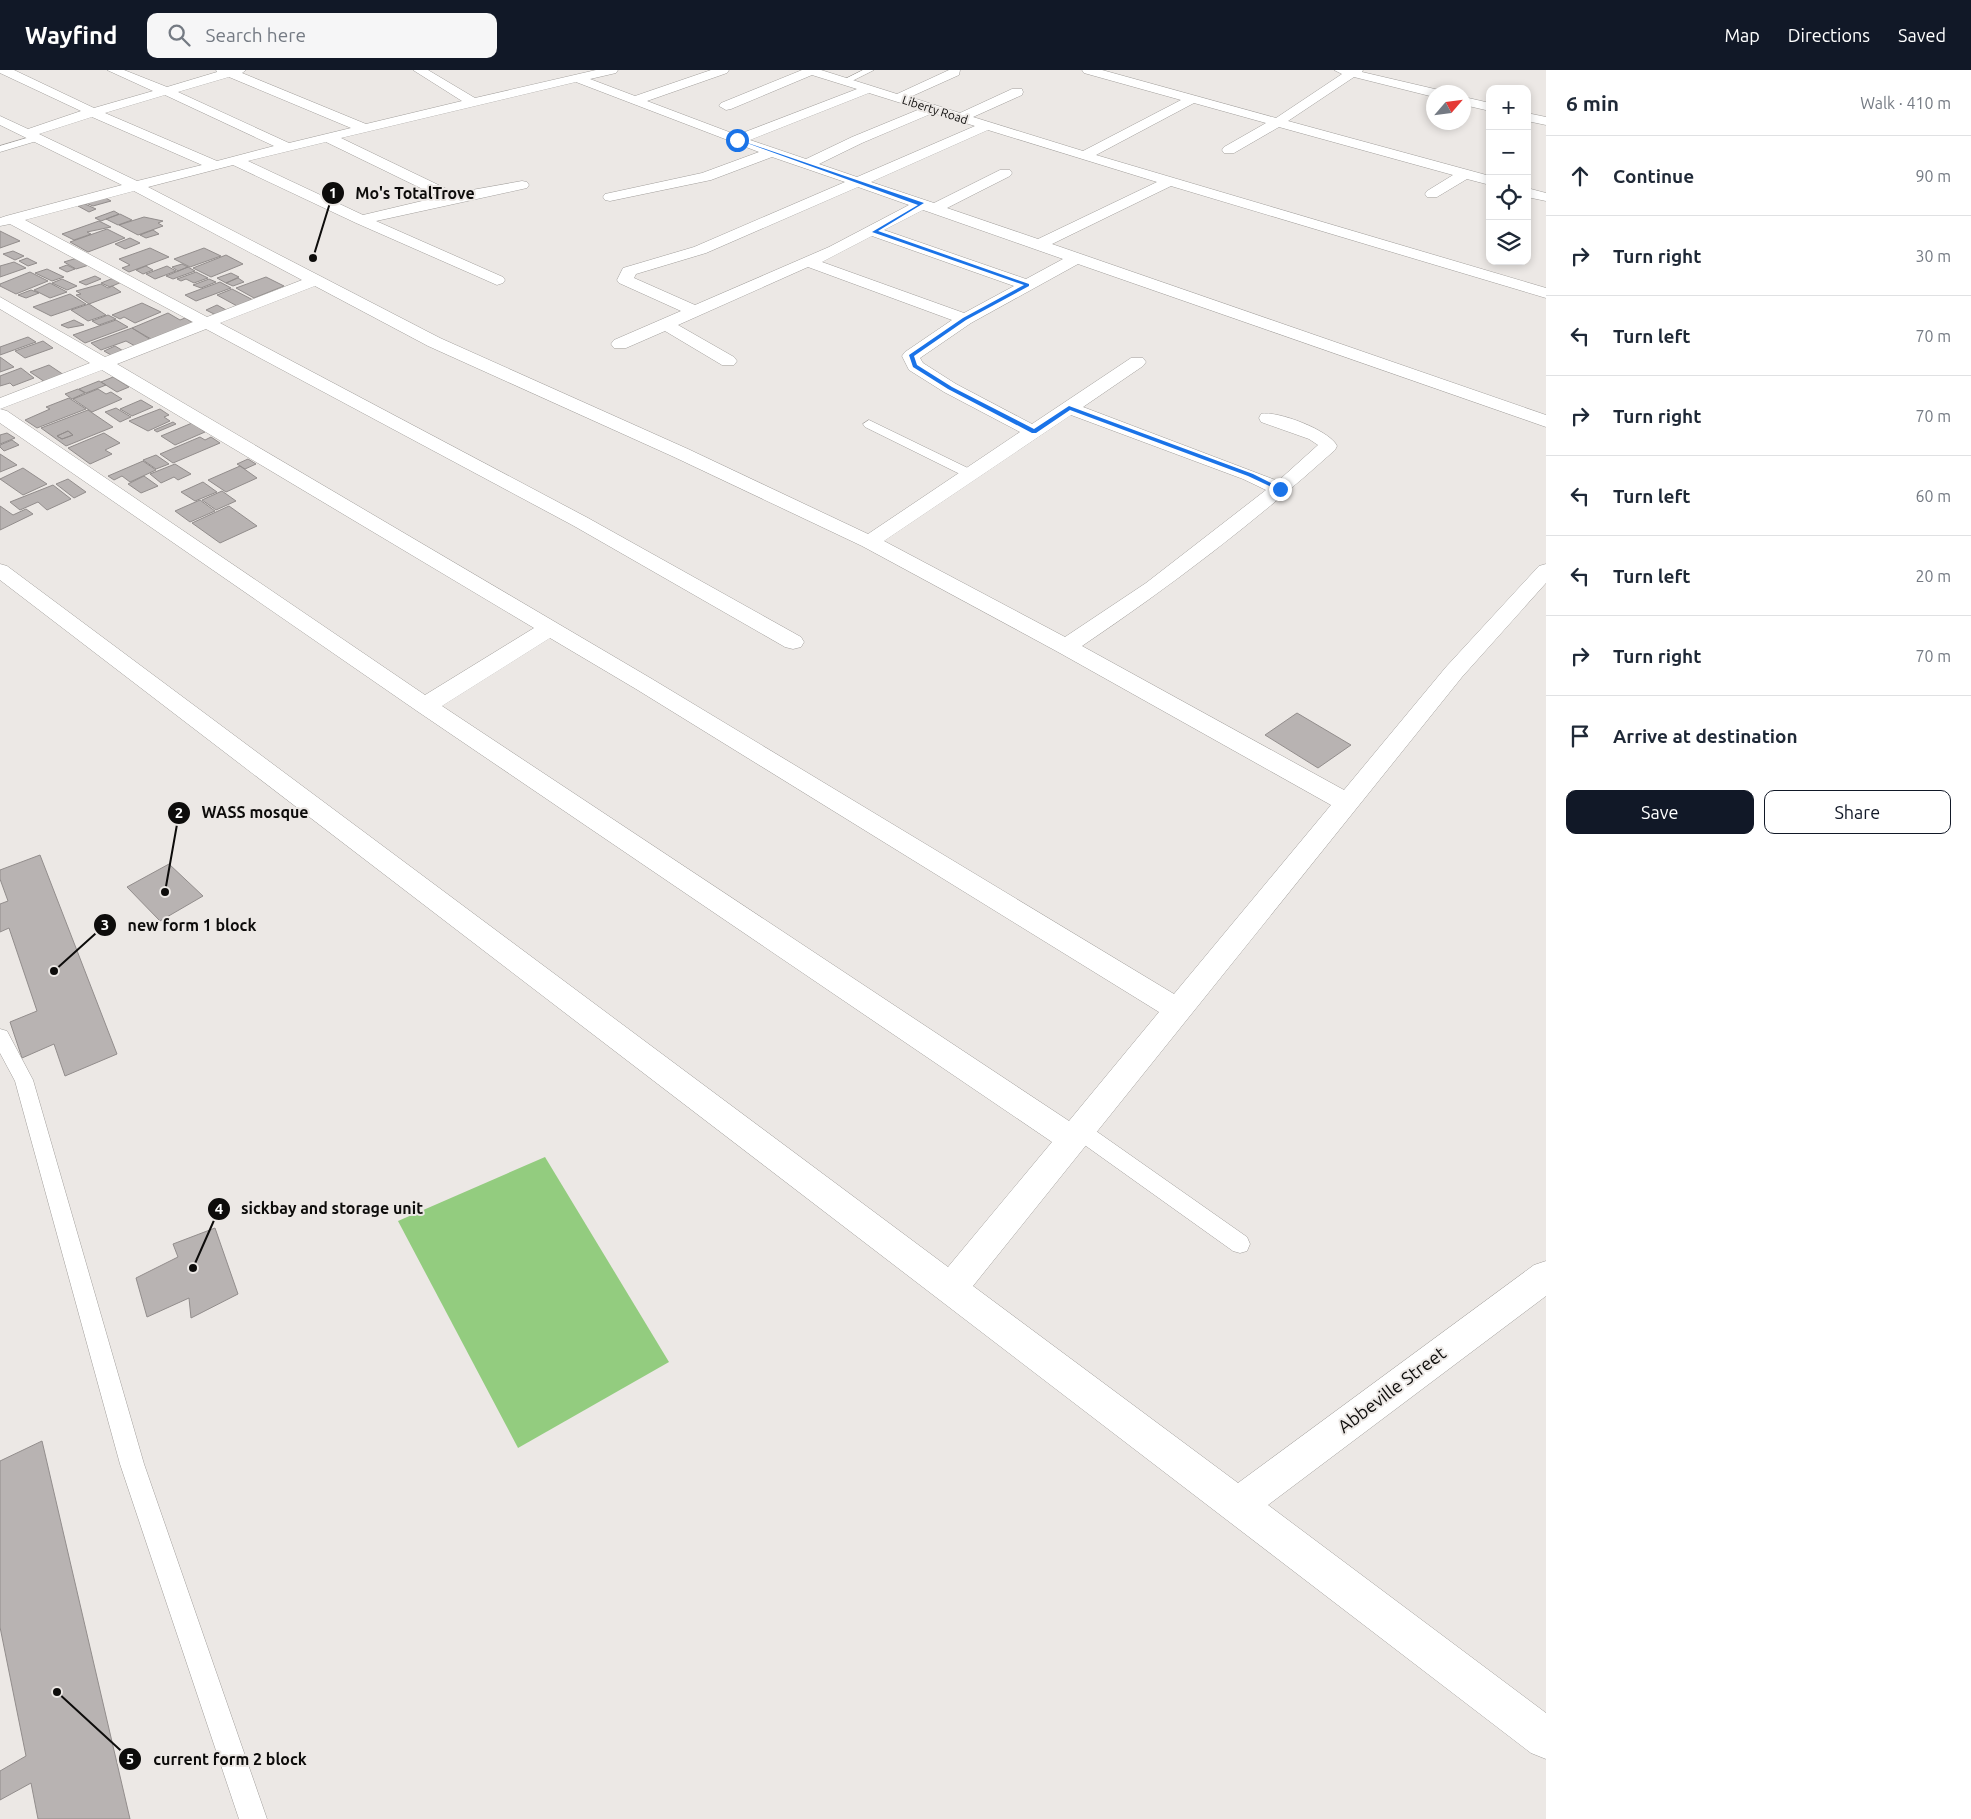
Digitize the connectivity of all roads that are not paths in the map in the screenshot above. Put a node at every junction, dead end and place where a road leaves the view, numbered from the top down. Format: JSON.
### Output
{"nodes":[{"id":1,"x":4,"y":70,"type":"edge"},
{"id":2,"x":113,"y":70,"type":"edge"},
{"id":3,"x":419,"y":70,"type":"edge"},
{"id":4,"x":612,"y":70,"type":"edge"},
{"id":5,"x":722,"y":70,"type":"edge"},
{"id":6,"x":870,"y":70,"type":"edge"},
{"id":7,"x":1088,"y":70,"type":"edge"},
{"id":8,"x":231,"y":71,"type":"edge"},
{"id":9,"x":810,"y":71,"type":"edge"},
{"id":10,"x":1350,"y":71,"type":"edge"},
{"id":11,"x":955,"y":72,"type":"dead end"},
{"id":12,"x":576,"y":78,"type":"junction"},
{"id":13,"x":845,"y":81,"type":"junction"},
{"id":14,"x":869,"y":89,"type":"junction"},
{"id":15,"x":1426,"y":91,"type":"edge"},
{"id":16,"x":168,"y":92,"type":"junction"},
{"id":17,"x":1017,"y":92,"type":"dead end"},
{"id":18,"x":898,"y":98,"type":"junction"},
{"id":19,"x":1192,"y":99,"type":"junction"},
{"id":20,"x":634,"y":101,"type":"junction"},
{"id":21,"x":474,"y":103,"type":"junction"},
{"id":22,"x":1471,"y":103,"type":"edge"},
{"id":23,"x":726,"y":106,"type":"dead end"},
{"id":24,"x":1486,"y":106,"type":"edge"},
{"id":25,"x":932,"y":109,"type":"junction"},
{"id":26,"x":93,"y":112,"type":"junction"},
{"id":27,"x":960,"y":118,"type":"junction"},
{"id":28,"x":1531,"y":118,"type":"edge"},
{"id":29,"x":0,"y":120,"type":"edge"},
{"id":30,"x":1278,"y":122,"type":"junction"},
{"id":31,"x":1546,"y":122,"type":"edge"},
{"id":32,"x":987,"y":126,"type":"junction"},
{"id":33,"x":364,"y":128,"type":"junction"},
{"id":34,"x":32,"y":136,"type":"junction"},
{"id":35,"x":327,"y":137,"type":"junction"},
{"id":36,"x":737,"y":140,"type":"junction"},
{"id":37,"x":287,"y":147,"type":"junction"},
{"id":38,"x":0,"y":149,"type":"edge"},
{"id":39,"x":1230,"y":150,"type":"dead end"},
{"id":40,"x":773,"y":152,"type":"junction"},
{"id":41,"x":1084,"y":156,"type":"junction"},
{"id":42,"x":234,"y":160,"type":"junction"},
{"id":43,"x":808,"y":164,"type":"junction"},
{"id":44,"x":215,"y":165,"type":"junction"},
{"id":45,"x":1005,"y":173,"type":"dead end"},
{"id":46,"x":1465,"y":174,"type":"junction"},
{"id":47,"x":1486,"y":180,"type":"edge"},
{"id":48,"x":857,"y":182,"type":"junction"},
{"id":49,"x":1169,"y":182,"type":"junction"},
{"id":50,"x":133,"y":185,"type":"junction"},
{"id":51,"x":522,"y":185,"type":"dead end"},
{"id":52,"x":1531,"y":193,"type":"edge"},
{"id":53,"x":1432,"y":194,"type":"dead end"},
{"id":54,"x":610,"y":197,"type":"dead end"},
{"id":55,"x":1546,"y":197,"type":"edge"},
{"id":56,"x":454,"y":198,"type":"junction"},
{"id":57,"x":928,"y":207,"type":"junction"},
{"id":58,"x":361,"y":220,"type":"junction"},
{"id":59,"x":5,"y":221,"type":"edge"},
{"id":60,"x":874,"y":232,"type":"junction"},
{"id":61,"x":1038,"y":245,"type":"junction"},
{"id":62,"x":1076,"y":258,"type":"junction"},
{"id":63,"x":808,"y":262,"type":"junction"},
{"id":64,"x":316,"y":280,"type":"junction"},
{"id":65,"x":497,"y":280,"type":"dead end"},
{"id":66,"x":1028,"y":285,"type":"junction"},
{"id":67,"x":1542,"y":287,"type":"edge"},
{"id":68,"x":0,"y":302,"type":"edge"},
{"id":69,"x":695,"y":311,"type":"junction"},
{"id":70,"x":965,"y":319,"type":"junction"},
{"id":71,"x":206,"y":323,"type":"junction"},
{"id":72,"x":667,"y":325,"type":"junction"},
{"id":73,"x":620,"y":344,"type":"dead end"},
{"id":74,"x":728,"y":360,"type":"dead end"},
{"id":75,"x":1137,"y":362,"type":"dead end"},
{"id":76,"x":102,"y":363,"type":"junction"},
{"id":77,"x":0,"y":404,"type":"edge"},
{"id":78,"x":1069,"y":408,"type":"junction"},
{"id":79,"x":0,"y":415,"type":"edge"},
{"id":80,"x":1268,"y":418,"type":"dead end"},
{"id":81,"x":1546,"y":421,"type":"edge"},
{"id":82,"x":869,"y":424,"type":"dead end"},
{"id":83,"x":1034,"y":432,"type":"junction"},
{"id":84,"x":970,"y":474,"type":"junction"},
{"id":85,"x":1280,"y":489,"type":"junction"},
{"id":86,"x":869,"y":542,"type":"junction"},
{"id":87,"x":0,"y":570,"type":"edge"},
{"id":88,"x":1546,"y":570,"type":"edge"},
{"id":89,"x":550,"y":628,"type":"junction"},
{"id":90,"x":793,"y":642,"type":"dead end"},
{"id":91,"x":1066,"y":647,"type":"junction"},
{"id":92,"x":425,"y":706,"type":"junction"},
{"id":93,"x":1347,"y":803,"type":"junction"},
{"id":94,"x":1178,"y":1010,"type":"junction"},
{"id":95,"x":0,"y":1036,"type":"edge"},
{"id":96,"x":1076,"y":1134,"type":"junction"},
{"id":97,"x":1240,"y":1244,"type":"dead end"},
{"id":98,"x":1546,"y":1276,"type":"edge"},
{"id":99,"x":951,"y":1288,"type":"junction"},
{"id":100,"x":1238,"y":1505,"type":"junction"},
{"id":101,"x":1546,"y":1738,"type":"edge"},
{"id":102,"x":253,"y":1819,"type":"edge"}],
"edges":[{"from":1,"to":26,"type":"street"},
{"from":2,"to":16,"type":"street"},
{"from":3,"to":21,"type":"street"},
{"from":4,"to":12,"type":"street"},
{"from":5,"to":20,"type":"street"},
{"from":6,"to":13,"type":"lane"},
{"from":7,"to":19,"type":"street"},
{"from":8,"to":16,"type":"street"},
{"from":8,"to":33,"type":"street"},
{"from":9,"to":13,"type":"street","name":"Liberty Road"},
{"from":9,"to":23,"type":"street"},
{"from":10,"to":15,"type":"street"},
{"from":10,"to":30,"type":"street"},
{"from":11,"to":18,"type":"street"},
{"from":12,"to":20,"type":"street"},
{"from":12,"to":21,"type":"street"},
{"from":13,"to":14,"type":"street","name":"Liberty Road"},
{"from":14,"to":18,"type":"street","name":"Liberty Road"},
{"from":14,"to":36,"type":"street"},
{"from":16,"to":26,"type":"street"},
{"from":16,"to":37,"type":"street"},
{"from":17,"to":27,"type":"street"},
{"from":18,"to":25,"type":"street","name":"Liberty Road"},
{"from":19,"to":30,"type":"street"},
{"from":19,"to":41,"type":"street"},
{"from":20,"to":36,"type":"street"},
{"from":21,"to":33,"type":"street"},
{"from":22,"to":24,"type":"street"},
{"from":25,"to":27,"type":"street","name":"Liberty Road"},
{"from":25,"to":43,"type":"street"},
{"from":26,"to":34,"type":"street"},
{"from":26,"to":44,"type":"street"},
{"from":27,"to":32,"type":"street","name":"Liberty Road"},
{"from":28,"to":31,"type":"street"},
{"from":29,"to":34,"type":"street"},
{"from":30,"to":39,"type":"street"},
{"from":30,"to":46,"type":"street"},
{"from":32,"to":41,"type":"street","name":"Liberty Road"},
{"from":32,"to":48,"type":"street"},
{"from":33,"to":35,"type":"street"},
{"from":34,"to":38,"type":"lane"},
{"from":34,"to":50,"type":"street"},
{"from":35,"to":37,"type":"street"},
{"from":35,"to":56,"type":"street"},
{"from":36,"to":40,"type":"street"},
{"from":37,"to":42,"type":"street"},
{"from":40,"to":43,"type":"street"},
{"from":40,"to":54,"type":"street"},
{"from":41,"to":49,"type":"street","name":"Liberty Road"},
{"from":42,"to":44,"type":"street"},
{"from":42,"to":58,"type":"street"},
{"from":43,"to":48,"type":"street"},
{"from":44,"to":50,"type":"street"},
{"from":45,"to":57,"type":"street"},
{"from":46,"to":47,"type":"street"},
{"from":46,"to":53,"type":"street"},
{"from":48,"to":57,"type":"street"},
{"from":48,"to":69,"type":"street"},
{"from":49,"to":61,"type":"street"},
{"from":49,"to":67,"type":"street","name":"Liberty Road"},
{"from":50,"to":59,"type":"street"},
{"from":50,"to":64,"type":"street"},
{"from":51,"to":56,"type":"street"},
{"from":52,"to":55,"type":"street"},
{"from":56,"to":58,"type":"street"},
{"from":57,"to":60,"type":"street"},
{"from":57,"to":61,"type":"street"},
{"from":58,"to":65,"type":"street"},
{"from":59,"to":71,"type":"street"},
{"from":60,"to":63,"type":"street"},
{"from":60,"to":66,"type":"street"},
{"from":61,"to":62,"type":"street"},
{"from":62,"to":66,"type":"street"},
{"from":62,"to":81,"type":"street"},
{"from":63,"to":69,"type":"street"},
{"from":63,"to":70,"type":"street"},
{"from":64,"to":71,"type":"street"},
{"from":64,"to":86,"type":"street"},
{"from":66,"to":70,"type":"street"},
{"from":68,"to":76,"type":"street"},
{"from":69,"to":72,"type":"street"},
{"from":70,"to":83,"type":"street"},
{"from":71,"to":76,"type":"street"},
{"from":71,"to":90,"type":"street"},
{"from":72,"to":73,"type":"street"},
{"from":72,"to":74,"type":"street"},
{"from":75,"to":78,"type":"street"},
{"from":76,"to":77,"type":"street"},
{"from":76,"to":89,"type":"street"},
{"from":78,"to":83,"type":"street"},
{"from":78,"to":85,"type":"street"},
{"from":79,"to":92,"type":"street"},
{"from":80,"to":85,"type":"street"},
{"from":82,"to":84,"type":"lane"},
{"from":83,"to":84,"type":"street"},
{"from":84,"to":86,"type":"street"},
{"from":85,"to":91,"type":"street"},
{"from":86,"to":91,"type":"street"},
{"from":87,"to":99,"type":"street"},
{"from":88,"to":93,"type":"street"},
{"from":89,"to":92,"type":"street"},
{"from":89,"to":94,"type":"street"},
{"from":91,"to":93,"type":"street"},
{"from":92,"to":96,"type":"street"},
{"from":93,"to":94,"type":"street"},
{"from":94,"to":96,"type":"street"},
{"from":95,"to":102,"type":"lane"},
{"from":96,"to":97,"type":"lane"},
{"from":96,"to":99,"type":"street"},
{"from":98,"to":100,"type":"street","name":"Abbeville Street"},
{"from":99,"to":100,"type":"street"},
{"from":100,"to":101,"type":"street"}]}
